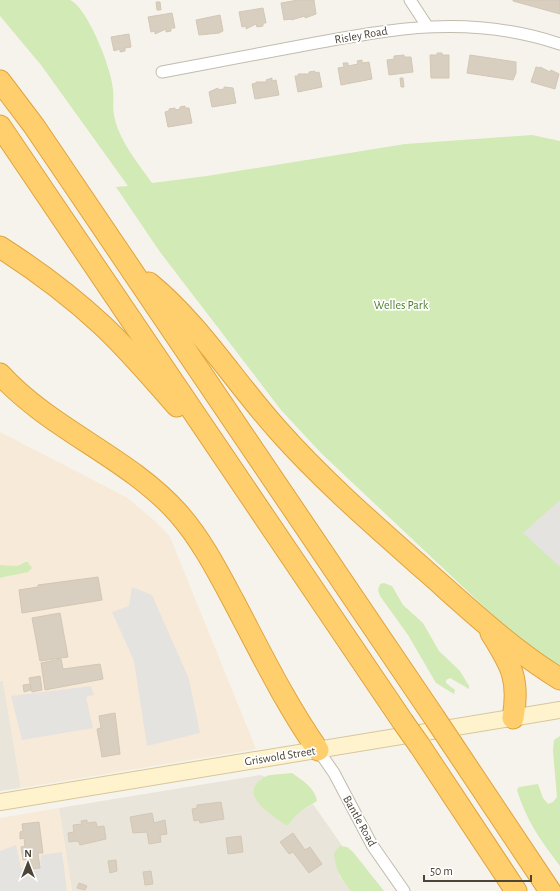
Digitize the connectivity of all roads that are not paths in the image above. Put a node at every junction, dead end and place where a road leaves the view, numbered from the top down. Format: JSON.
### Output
{"nodes":[{"id":1,"x":410,"y":0,"type":"edge"},
{"id":2,"x":428,"y":26,"type":"junction"},
{"id":3,"x":560,"y":44,"type":"edge"},
{"id":4,"x":162,"y":72,"type":"dead end"},
{"id":5,"x":0,"y":81,"type":"edge"},
{"id":6,"x":0,"y":126,"type":"edge"},
{"id":7,"x":0,"y":247,"type":"edge"},
{"id":8,"x":130,"y":270,"type":"junction"},
{"id":9,"x":0,"y":374,"type":"edge"},
{"id":10,"x":231,"y":467,"type":"junction"},
{"id":11,"x":483,"y":621,"type":"junction"},
{"id":12,"x":560,"y":679,"type":"edge"},
{"id":13,"x":560,"y":710,"type":"edge"},
{"id":14,"x":513,"y":718,"type":"junction"},
{"id":15,"x":318,"y":750,"type":"junction"},
{"id":16,"x":0,"y":802,"type":"edge"},
{"id":17,"x":404,"y":891,"type":"edge"},
{"id":18,"x":516,"y":891,"type":"edge"},
{"id":19,"x":550,"y":891,"type":"edge"}],
"edges":[{"from":1,"to":2,"type":"street"},
{"from":2,"to":3,"type":"street","name":"Risley Road"},
{"from":2,"to":4,"type":"street","name":"Risley Road"},
{"from":5,"to":8,"type":"highway"},
{"from":6,"to":10,"type":"highway"},
{"from":7,"to":10,"type":"highway"},
{"from":8,"to":11,"type":"highway"},
{"from":8,"to":19,"type":"highway","bridge":true},
{"from":9,"to":15,"type":"highway"},
{"from":10,"to":18,"type":"highway","bridge":true},
{"from":11,"to":12,"type":"highway"},
{"from":11,"to":14,"type":"highway"},
{"from":13,"to":14,"type":"main road","name":"Griswold Street"},
{"from":14,"to":15,"type":"main road","name":"Griswold Street"},
{"from":15,"to":16,"type":"main road","name":"Griswold Street"},
{"from":15,"to":17,"type":"street","name":"Bantle Road"}]}
